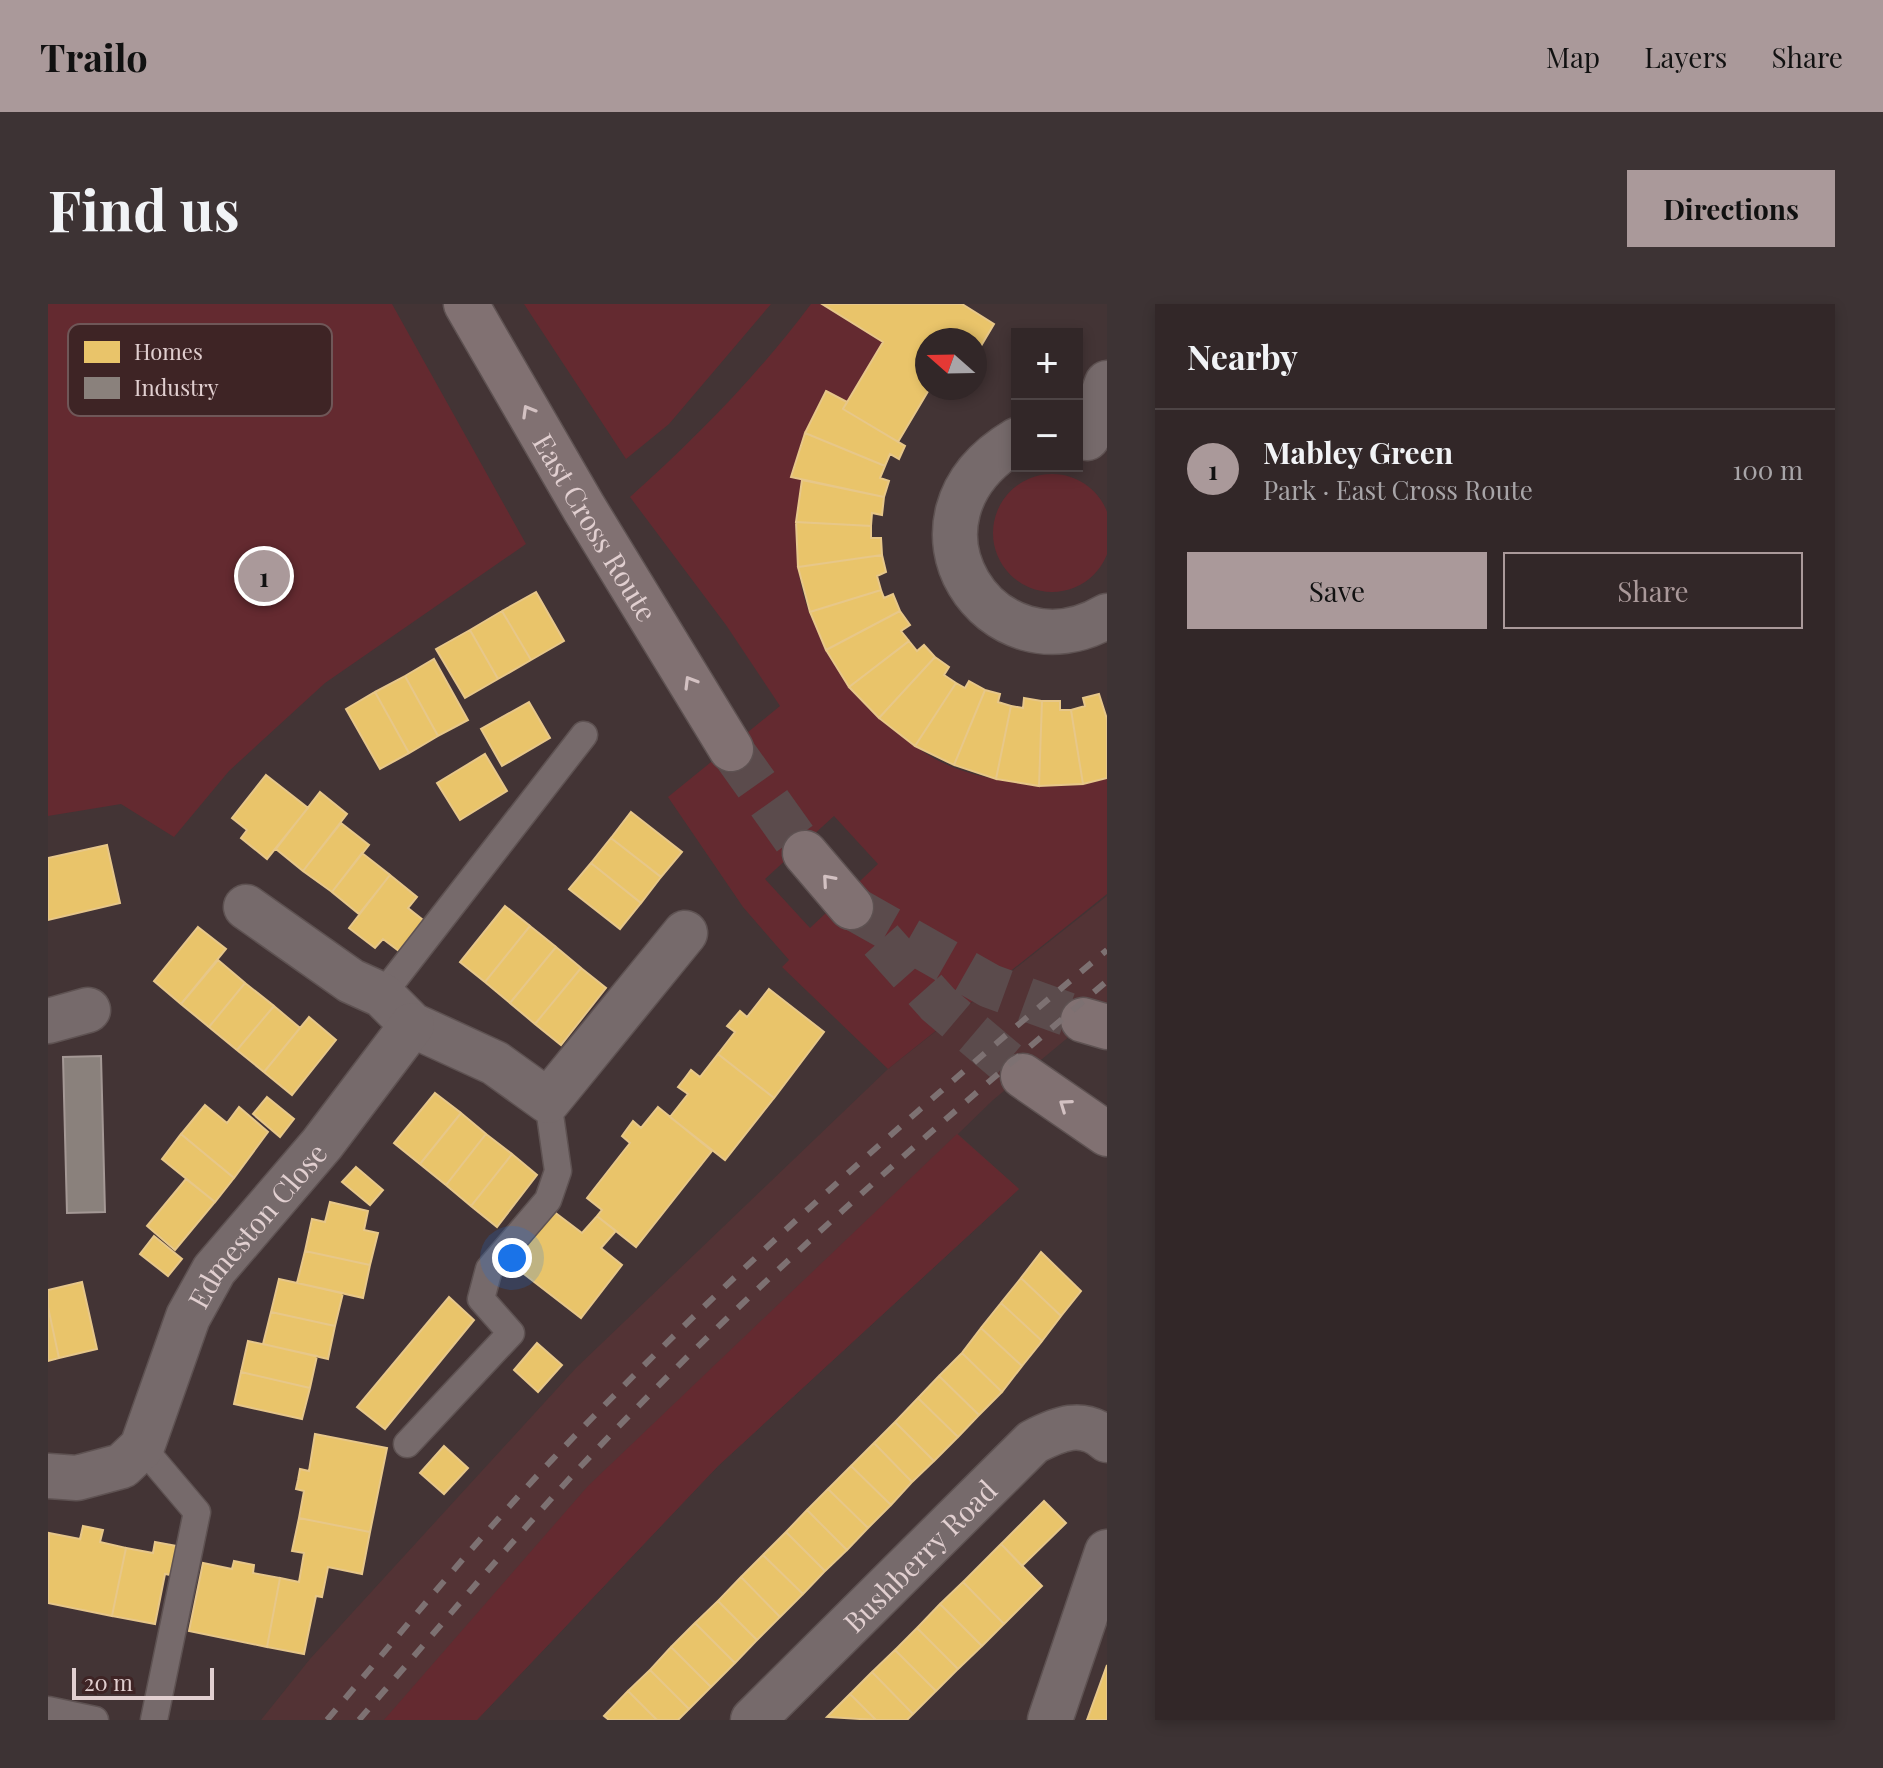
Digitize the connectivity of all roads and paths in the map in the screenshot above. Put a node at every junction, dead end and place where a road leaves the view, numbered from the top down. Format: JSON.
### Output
{"nodes":[{"id":1,"x":466,"y":304,"type":"edge"},
{"id":2,"x":1107,"y":383,"type":"edge"},
{"id":3,"x":1090,"y":441,"type":"edge"},
{"id":4,"x":1011,"y":444,"type":"edge"},
{"id":5,"x":1107,"y":616,"type":"edge"},
{"id":6,"x":584,"y":735,"type":"dead end"},
{"id":7,"x":731,"y":749,"type":"tunnel mouth"},
{"id":8,"x":805,"y":853,"type":"tunnel mouth"},
{"id":9,"x":246,"y":907,"type":"dead end"},
{"id":10,"x":851,"y":907,"type":"tunnel mouth"},
{"id":11,"x":685,"y":933,"type":"dead end"},
{"id":12,"x":397,"y":1010,"type":"junction"},
{"id":13,"x":1023,"y":1076,"type":"tunnel mouth"},
{"id":14,"x":548,"y":1101,"type":"junction"},
{"id":15,"x":1107,"y":1134,"type":"edge"},
{"id":16,"x":1104,"y":1437,"type":"edge"},
{"id":17,"x":407,"y":1444,"type":"dead end"},
{"id":18,"x":142,"y":1447,"type":"junction"},
{"id":19,"x":48,"y":1476,"type":"edge"},
{"id":20,"x":1107,"y":1552,"type":"edge"},
{"id":21,"x":48,"y":1710,"type":"edge"},
{"id":22,"x":95,"y":1720,"type":"edge"},
{"id":23,"x":154,"y":1720,"type":"edge"},
{"id":24,"x":753,"y":1720,"type":"edge"},
{"id":25,"x":1050,"y":1720,"type":"edge"}],
"edges":[{"from":7,"to":1,"type":"highway","name":"East Cross Route","one_way":true},
{"from":2,"to":3,"type":"street"},
{"from":4,"to":5,"type":"street"},
{"from":6,"to":12,"type":"lane"},
{"from":10,"to":8,"type":"highway","one_way":true},
{"from":9,"to":12,"type":"street"},
{"from":11,"to":14,"type":"street"},
{"from":12,"to":14,"type":"street"},
{"from":12,"to":18,"type":"street","name":"Edmeston Close"},
{"from":15,"to":13,"type":"highway","one_way":true},
{"from":14,"to":17,"type":"lane"},
{"from":16,"to":24,"type":"street","name":"Bushberry Road"},
{"from":18,"to":19,"type":"street"},
{"from":18,"to":23,"type":"lane"},
{"from":20,"to":25,"type":"street"},
{"from":21,"to":22,"type":"lane"}]}
